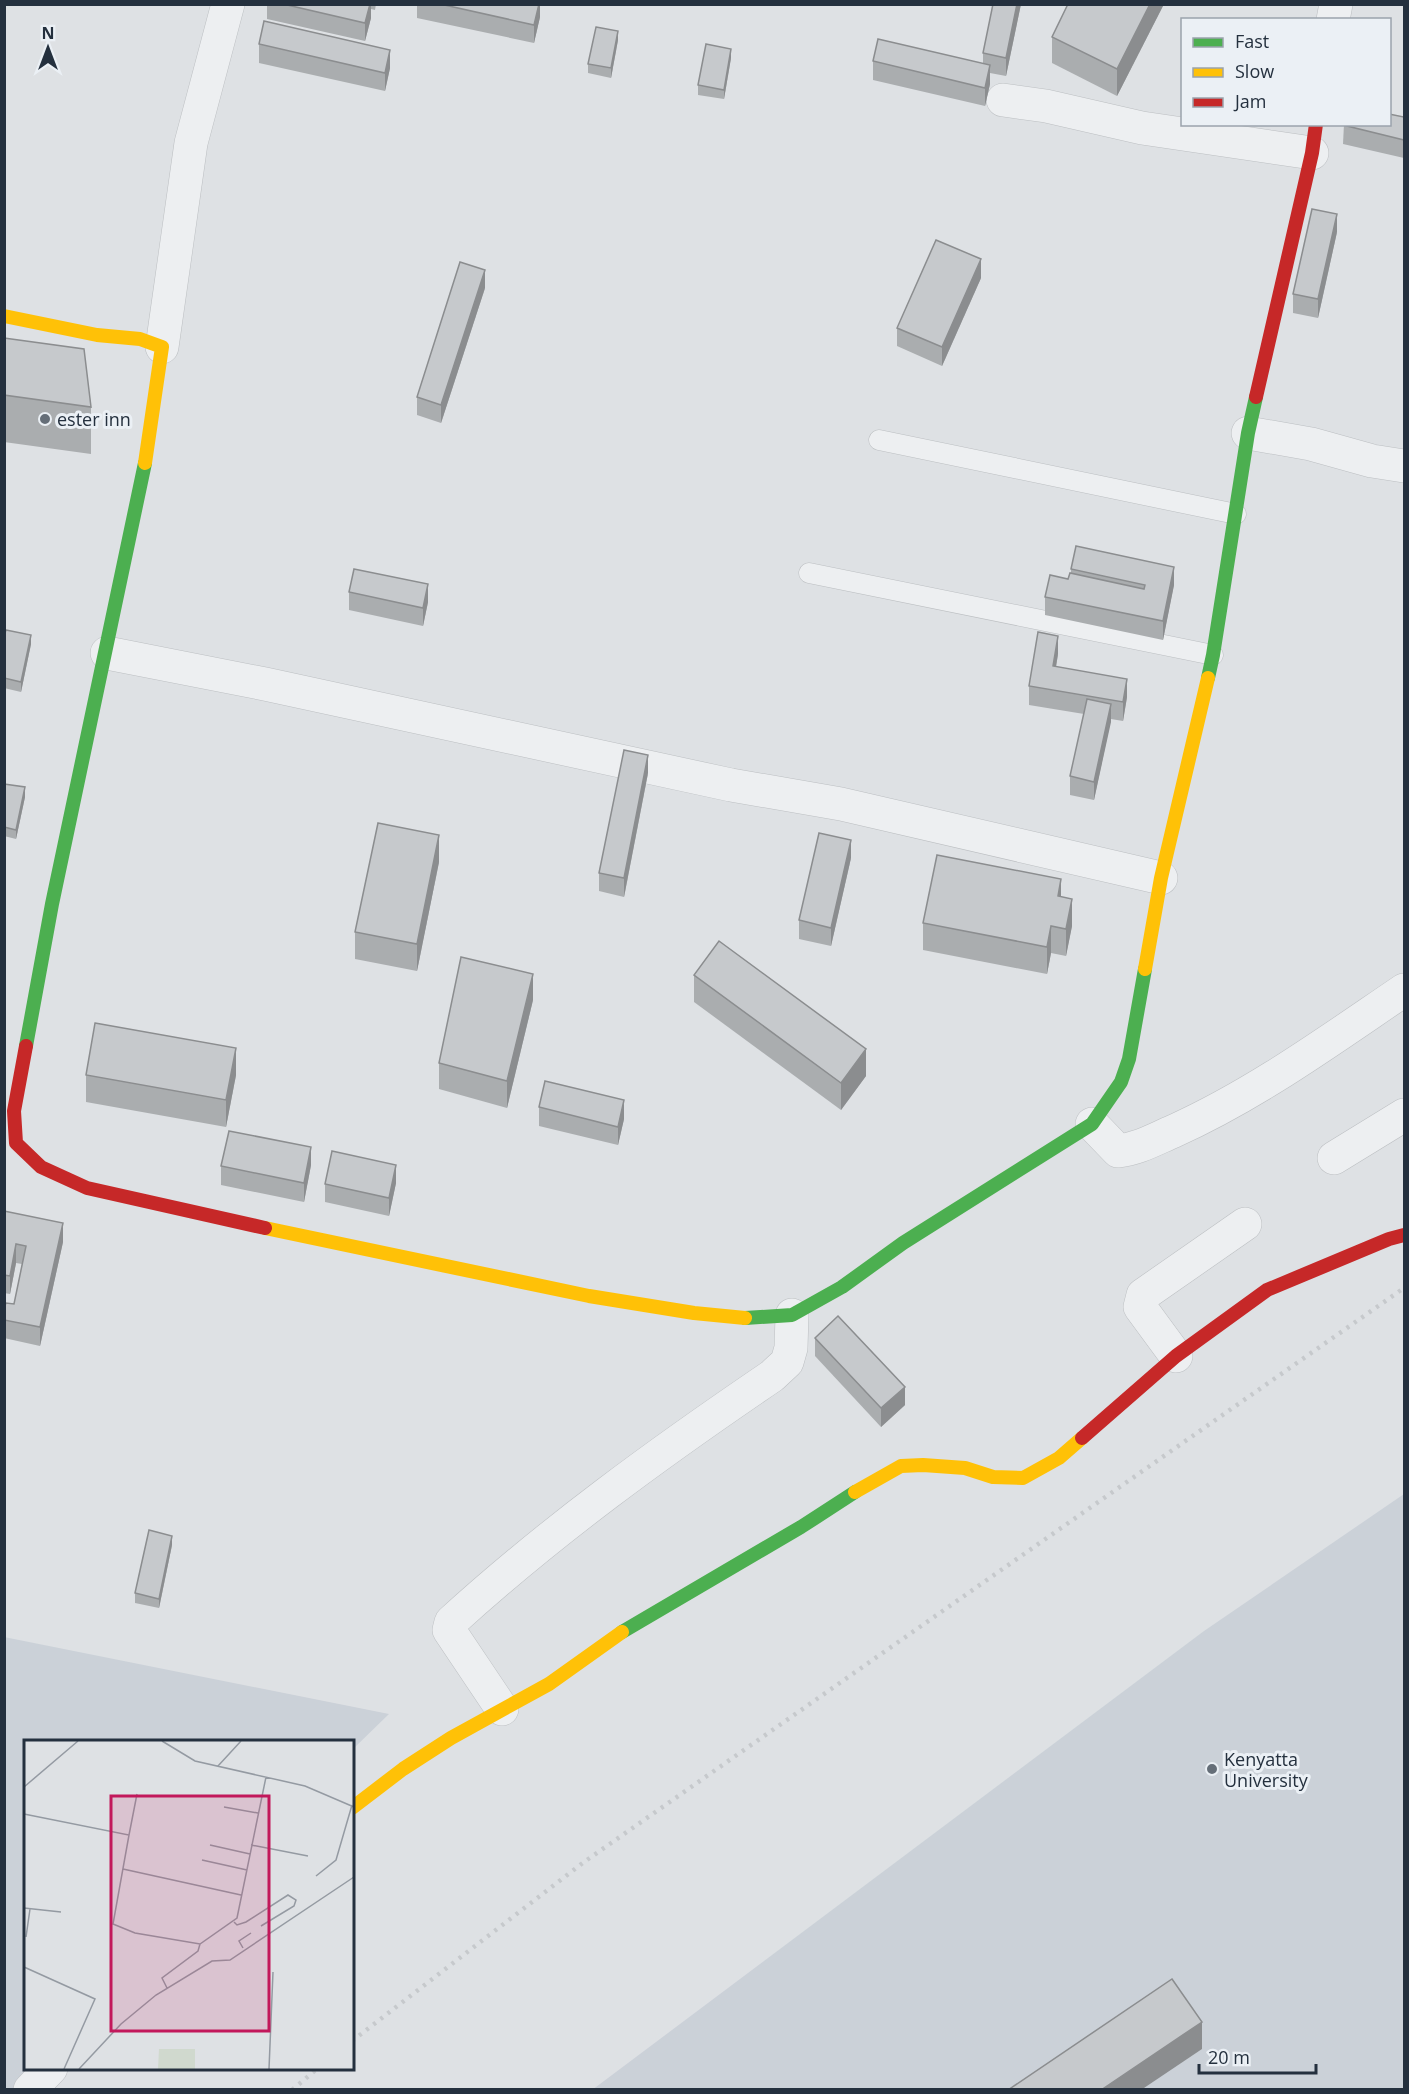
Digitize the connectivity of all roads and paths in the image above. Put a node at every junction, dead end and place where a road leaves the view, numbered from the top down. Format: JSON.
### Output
{"nodes":[{"id":1,"x":228,"y":4,"type":"edge"},
{"id":2,"x":1003,"y":100,"type":"dead end"},
{"id":3,"x":1314,"y":139,"type":"edge"},
{"id":4,"x":4,"y":316,"type":"edge"},
{"id":5,"x":162,"y":347,"type":"junction"},
{"id":6,"x":1248,"y":433,"type":"junction"},
{"id":7,"x":879,"y":440,"type":"dead end"},
{"id":8,"x":1404,"y":466,"type":"edge"},
{"id":9,"x":1236,"y":514,"type":"junction"},
{"id":10,"x":809,"y":573,"type":"dead end"},
{"id":11,"x":107,"y":653,"type":"junction"},
{"id":12,"x":1214,"y":655,"type":"junction"},
{"id":13,"x":1161,"y":879,"type":"junction"},
{"id":14,"x":1404,"y":990,"type":"edge"},
{"id":15,"x":1404,"y":1115,"type":"edge"},
{"id":16,"x":1092,"y":1124,"type":"junction"},
{"id":17,"x":1334,"y":1158,"type":"dead end"},
{"id":18,"x":1245,"y":1224,"type":"dead end"},
{"id":19,"x":1404,"y":1235,"type":"edge"},
{"id":20,"x":792,"y":1315,"type":"junction"},
{"id":21,"x":1176,"y":1356,"type":"junction"},
{"id":22,"x":502,"y":1709,"type":"junction"},
{"id":23,"x":354,"y":1806,"type":"edge"},
{"id":24,"x":49,"y":2070,"type":"edge"},
{"id":25,"x":30,"y":2090,"type":"edge"}],
"edges":[{"from":1,"to":5,"type":"street"},
{"from":2,"to":3,"type":"street"},
{"from":3,"to":6,"type":"street"},
{"from":4,"to":5,"type":"street"},
{"from":5,"to":11,"type":"street"},
{"from":6,"to":8,"type":"street"},
{"from":6,"to":9,"type":"street"},
{"from":7,"to":9,"type":"lane"},
{"from":9,"to":12,"type":"street"},
{"from":10,"to":12,"type":"lane"},
{"from":11,"to":13,"type":"street"},
{"from":11,"to":20,"type":"street"},
{"from":12,"to":13,"type":"street"},
{"from":13,"to":16,"type":"street"},
{"from":14,"to":16,"type":"street"},
{"from":15,"to":17,"type":"street"},
{"from":16,"to":20,"type":"street"},
{"from":18,"to":21,"type":"street"},
{"from":19,"to":21,"type":"street"},
{"from":20,"to":22,"type":"street"},
{"from":21,"to":22,"type":"street"},
{"from":22,"to":23,"type":"street"},
{"from":24,"to":25,"type":"street"}]}
